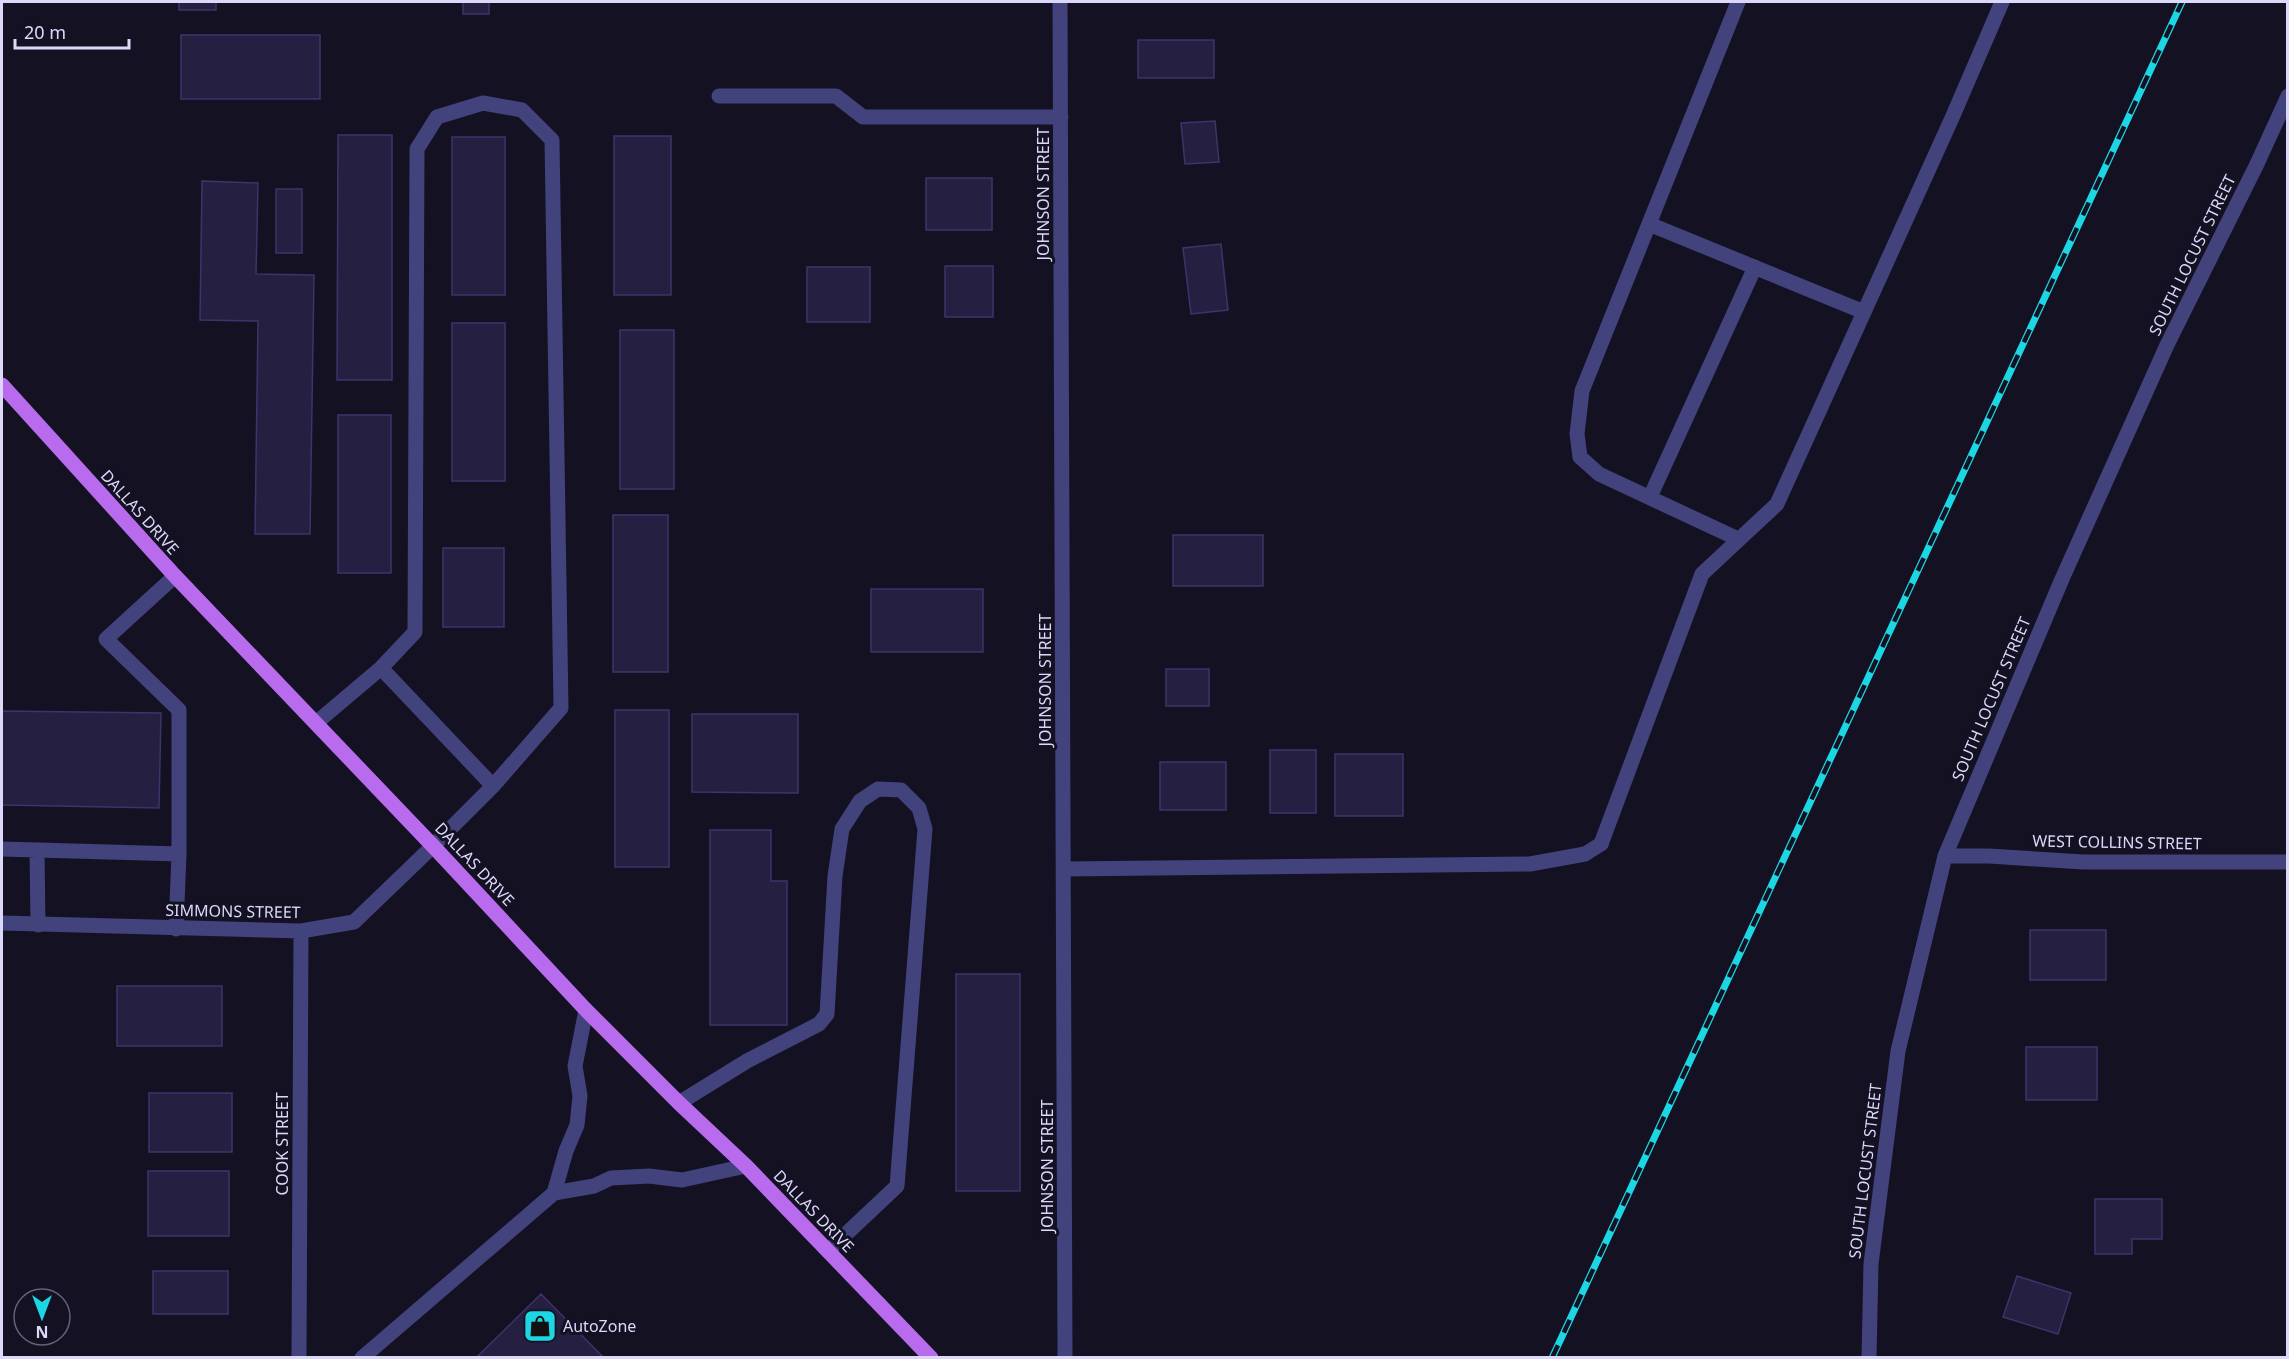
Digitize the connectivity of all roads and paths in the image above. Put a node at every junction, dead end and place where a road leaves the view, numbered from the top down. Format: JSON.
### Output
{"nodes":[{"id":1,"x":1060,"y":2,"type":"edge"},
{"id":2,"x":1738,"y":2,"type":"edge"},
{"id":3,"x":2002,"y":2,"type":"edge"},
{"id":4,"x":719,"y":96,"type":"dead end"},
{"id":5,"x":2288,"y":96,"type":"edge"},
{"id":6,"x":1061,"y":117,"type":"junction"},
{"id":7,"x":1649,"y":224,"type":"junction"},
{"id":8,"x":1755,"y":267,"type":"junction"},
{"id":9,"x":1864,"y":312,"type":"junction"},
{"id":10,"x":2,"y":386,"type":"edge"},
{"id":11,"x":1650,"y":497,"type":"junction"},
{"id":12,"x":1738,"y":538,"type":"junction"},
{"id":13,"x":175,"y":576,"type":"junction"},
{"id":14,"x":381,"y":668,"type":"junction"},
{"id":15,"x":316,"y":723,"type":"junction"},
{"id":16,"x":493,"y":786,"type":"junction"},
{"id":17,"x":433,"y":846,"type":"junction"},
{"id":18,"x":2,"y":849,"type":"edge"},
{"id":19,"x":37,"y":850,"type":"junction"},
{"id":20,"x":179,"y":854,"type":"junction"},
{"id":21,"x":1945,"y":856,"type":"junction"},
{"id":22,"x":2288,"y":862,"type":"edge"},
{"id":23,"x":1064,"y":869,"type":"junction"},
{"id":24,"x":2,"y":923,"type":"edge"},
{"id":25,"x":38,"y":925,"type":"junction"},
{"id":26,"x":176,"y":928,"type":"junction"},
{"id":27,"x":301,"y":931,"type":"junction"},
{"id":28,"x":586,"y":1010,"type":"junction"},
{"id":29,"x":679,"y":1103,"type":"junction"},
{"id":30,"x":746,"y":1166,"type":"junction"},
{"id":31,"x":554,"y":1193,"type":"junction"},
{"id":32,"x":828,"y":1251,"type":"junction"},
{"id":33,"x":298,"y":1358,"type":"edge"},
{"id":34,"x":362,"y":1358,"type":"edge"},
{"id":35,"x":932,"y":1358,"type":"edge"},
{"id":36,"x":1065,"y":1358,"type":"edge"},
{"id":37,"x":1869,"y":1358,"type":"edge"}],
"edges":[{"from":1,"to":6,"type":"street","name":"JOHNSON STREET"},
{"from":2,"to":7,"type":"street"},
{"from":3,"to":9,"type":"street"},
{"from":4,"to":6,"type":"street"},
{"from":5,"to":21,"type":"street","name":"SOUTH LOCUST STREET"},
{"from":6,"to":23,"type":"street","name":"JOHNSON STREET"},
{"from":7,"to":8,"type":"street"},
{"from":7,"to":11,"type":"street"},
{"from":8,"to":9,"type":"street"},
{"from":8,"to":11,"type":"street"},
{"from":9,"to":12,"type":"street"},
{"from":10,"to":13,"type":"main road","name":"DALLAS DRIVE"},
{"from":11,"to":12,"type":"street"},
{"from":12,"to":23,"type":"street"},
{"from":13,"to":15,"type":"main road","name":"DALLAS DRIVE"},
{"from":13,"to":20,"type":"street"},
{"from":14,"to":15,"type":"street","name":"SIMMONS STREET"},
{"from":14,"to":16,"type":"street"},
{"from":14,"to":16,"type":"street","name":"SIMMONS STREET"},
{"from":15,"to":17,"type":"main road","name":"DALLAS DRIVE"},
{"from":16,"to":17,"type":"street","name":"SIMMONS STREET"},
{"from":17,"to":27,"type":"street","name":"SIMMONS STREET"},
{"from":17,"to":28,"type":"main road","name":"DALLAS DRIVE"},
{"from":18,"to":19,"type":"street"},
{"from":19,"to":20,"type":"street"},
{"from":19,"to":25,"type":"street"},
{"from":20,"to":26,"type":"street"},
{"from":21,"to":22,"type":"street","name":"WEST COLLINS STREET"},
{"from":21,"to":37,"type":"street","name":"SOUTH LOCUST STREET"},
{"from":23,"to":36,"type":"street","name":"JOHNSON STREET"},
{"from":24,"to":25,"type":"street","name":"SIMMONS STREET"},
{"from":25,"to":26,"type":"street","name":"SIMMONS STREET"},
{"from":26,"to":27,"type":"street","name":"SIMMONS STREET"},
{"from":27,"to":33,"type":"street","name":"COOK STREET"},
{"from":28,"to":29,"type":"main road","name":"DALLAS DRIVE"},
{"from":28,"to":31,"type":"street"},
{"from":29,"to":30,"type":"main road","name":"DALLAS DRIVE"},
{"from":29,"to":32,"type":"street"},
{"from":30,"to":31,"type":"street"},
{"from":30,"to":32,"type":"main road","name":"DALLAS DRIVE"},
{"from":31,"to":34,"type":"street"},
{"from":32,"to":35,"type":"main road","name":"DALLAS DRIVE"}]}
